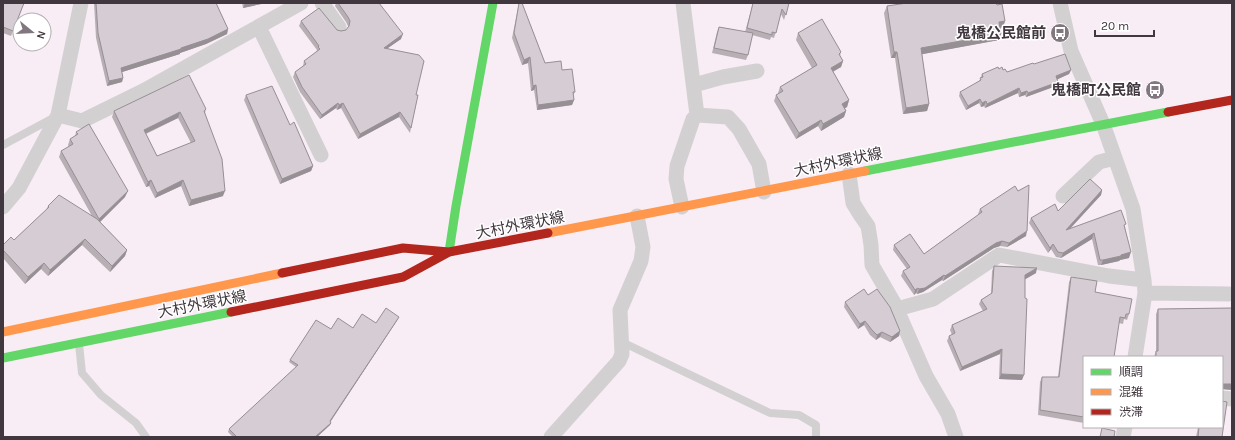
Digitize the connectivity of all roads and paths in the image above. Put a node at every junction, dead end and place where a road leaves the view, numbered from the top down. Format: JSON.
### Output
{"nodes":[{"id":1,"x":81,"y":3,"type":"edge"},
{"id":2,"x":301,"y":3,"type":"edge"},
{"id":3,"x":322,"y":3,"type":"edge"},
{"id":4,"x":493,"y":3,"type":"edge"},
{"id":5,"x":683,"y":3,"type":"edge"},
{"id":6,"x":1060,"y":3,"type":"edge"},
{"id":7,"x":259,"y":27,"type":"junction"},
{"id":8,"x":339,"y":27,"type":"dead end"},
{"id":9,"x":757,"y":71,"type":"dead end"},
{"id":10,"x":694,"y":85,"type":"junction"},
{"id":11,"x":1232,"y":100,"type":"edge"},
{"id":12,"x":697,"y":114,"type":"junction"},
{"id":13,"x":58,"y":115,"type":"junction"},
{"id":14,"x":1103,"y":124,"type":"junction"},
{"id":15,"x":3,"y":145,"type":"edge"},
{"id":16,"x":320,"y":155,"type":"dead end"},
{"id":17,"x":1115,"y":158,"type":"junction"},
{"id":18,"x":849,"y":174,"type":"junction"},
{"id":19,"x":764,"y":192,"type":"junction"},
{"id":20,"x":1063,"y":196,"type":"dead end"},
{"id":21,"x":3,"y":207,"type":"edge"},
{"id":22,"x":682,"y":207,"type":"junction"},
{"id":23,"x":637,"y":216,"type":"junction"},
{"id":24,"x":449,"y":252,"type":"junction"},
{"id":25,"x":1144,"y":287,"type":"junction"},
{"id":26,"x":1229,"y":294,"type":"dead end"},
{"id":27,"x":897,"y":308,"type":"junction"},
{"id":28,"x":3,"y":332,"type":"edge"},
{"id":29,"x":622,"y":342,"type":"junction"},
{"id":30,"x":79,"y":343,"type":"junction"},
{"id":31,"x":1135,"y":356,"type":"edge"},
{"id":32,"x":3,"y":358,"type":"edge"},
{"id":33,"x":146,"y":437,"type":"edge"},
{"id":34,"x":551,"y":437,"type":"edge"},
{"id":35,"x":816,"y":437,"type":"edge"},
{"id":36,"x":956,"y":437,"type":"edge"}],
"edges":[{"from":1,"to":13,"type":"street"},
{"from":2,"to":7,"type":"street"},
{"from":3,"to":8,"type":"street"},
{"from":4,"to":24,"type":"main road"},
{"from":5,"to":10,"type":"street"},
{"from":6,"to":14,"type":"street"},
{"from":7,"to":13,"type":"street"},
{"from":7,"to":16,"type":"street"},
{"from":9,"to":10,"type":"street"},
{"from":10,"to":12,"type":"street"},
{"from":11,"to":14,"type":"main road","name":"大村外環状線"},
{"from":12,"to":19,"type":"street"},
{"from":12,"to":22,"type":"street"},
{"from":13,"to":15,"type":"lane"},
{"from":13,"to":21,"type":"street"},
{"from":14,"to":17,"type":"street"},
{"from":14,"to":18,"type":"main road","name":"大村外環状線"},
{"from":17,"to":20,"type":"street"},
{"from":17,"to":25,"type":"street"},
{"from":18,"to":19,"type":"main road","name":"大村外環状線"},
{"from":18,"to":27,"type":"street"},
{"from":19,"to":22,"type":"main road","name":"大村外環状線"},
{"from":22,"to":23,"type":"main road","name":"大村外環状線"},
{"from":23,"to":24,"type":"main road","name":"大村外環状線"},
{"from":23,"to":29,"type":"street"},
{"from":24,"to":28,"type":"main road","name":"大村外環状線"},
{"from":24,"to":30,"type":"main road","name":"大村外環状線"},
{"from":25,"to":26,"type":"street"},
{"from":25,"to":27,"type":"street"},
{"from":25,"to":31,"type":"street"},
{"from":27,"to":36,"type":"street"},
{"from":29,"to":34,"type":"street"},
{"from":29,"to":35,"type":"lane"},
{"from":30,"to":32,"type":"main road","name":"大村外環状線"},
{"from":30,"to":33,"type":"lane"}]}
